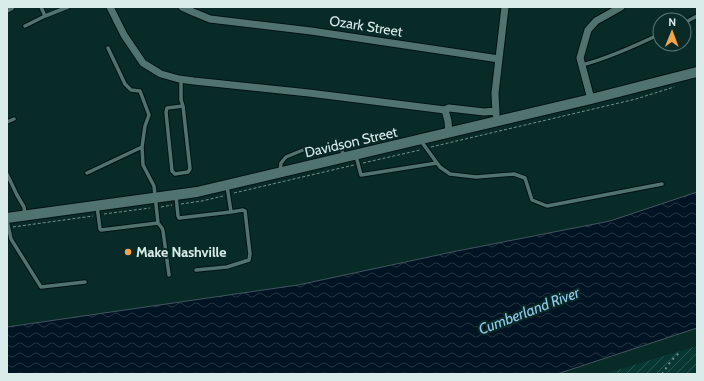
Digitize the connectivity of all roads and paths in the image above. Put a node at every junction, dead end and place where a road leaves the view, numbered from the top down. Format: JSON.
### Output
{"nodes":[{"id":1,"x":11,"y":7,"type":"edge"},
{"id":2,"x":41,"y":7,"type":"edge"},
{"id":3,"x":68,"y":7,"type":"edge"},
{"id":4,"x":110,"y":7,"type":"edge"},
{"id":5,"x":182,"y":7,"type":"edge"},
{"id":6,"x":505,"y":7,"type":"edge"},
{"id":7,"x":621,"y":7,"type":"edge"},
{"id":8,"x":7,"y":9,"type":"edge"},
{"id":9,"x":45,"y":16,"type":"junction"},
{"id":10,"x":25,"y":26,"type":"dead end"},
{"id":11,"x":652,"y":38,"type":"edge"},
{"id":12,"x":108,"y":48,"type":"dead end"},
{"id":13,"x":499,"y":59,"type":"junction"},
{"id":14,"x":582,"y":65,"type":"junction"},
{"id":15,"x":697,"y":72,"type":"edge"},
{"id":16,"x":181,"y":79,"type":"junction"},
{"id":17,"x":591,"y":99,"type":"junction"},
{"id":18,"x":183,"y":106,"type":"junction"},
{"id":19,"x":445,"y":110,"type":"junction"},
{"id":20,"x":497,"y":116,"type":"junction"},
{"id":21,"x":14,"y":119,"type":"dead end"},
{"id":22,"x":7,"y":122,"type":"edge"},
{"id":23,"x":448,"y":133,"type":"junction"},
{"id":24,"x":420,"y":140,"type":"junction"},
{"id":25,"x":142,"y":147,"type":"junction"},
{"id":26,"x":356,"y":155,"type":"junction"},
{"id":27,"x":344,"y":158,"type":"junction"},
{"id":28,"x":437,"y":163,"type":"junction"},
{"id":29,"x":87,"y":173,"type":"dead end"},
{"id":30,"x":280,"y":173,"type":"junction"},
{"id":31,"x":7,"y":174,"type":"edge"},
{"id":32,"x":662,"y":184,"type":"dead end"},
{"id":33,"x":226,"y":185,"type":"junction"},
{"id":34,"x":176,"y":195,"type":"junction"},
{"id":35,"x":155,"y":198,"type":"junction"},
{"id":36,"x":97,"y":206,"type":"junction"},
{"id":37,"x":231,"y":212,"type":"junction"},
{"id":38,"x":25,"y":216,"type":"junction"},
{"id":39,"x":7,"y":219,"type":"edge"},
{"id":40,"x":158,"y":223,"type":"junction"},
{"id":41,"x":196,"y":270,"type":"dead end"},
{"id":42,"x":169,"y":274,"type":"dead end"},
{"id":43,"x":85,"y":282,"type":"dead end"}],
"edges":[{"from":1,"to":8,"type":"street"},
{"from":2,"to":9,"type":"lane"},
{"from":3,"to":9,"type":"lane"},
{"from":4,"to":16,"type":"street","name":"Davidson Street"},
{"from":5,"to":13,"type":"street","name":"Ozark Street"},
{"from":6,"to":13,"type":"street"},
{"from":7,"to":14,"type":"street"},
{"from":9,"to":10,"type":"lane"},
{"from":11,"to":14,"type":"lane"},
{"from":12,"to":25,"type":"lane"},
{"from":13,"to":20,"type":"street"},
{"from":14,"to":17,"type":"street"},
{"from":15,"to":17,"type":"street","name":"Davidson Street"},
{"from":16,"to":18,"type":"lane"},
{"from":16,"to":19,"type":"street","name":"Davidson Street"},
{"from":17,"to":20,"type":"street","name":"Davidson Street"},
{"from":18,"to":18,"type":"lane"},
{"from":19,"to":20,"type":"street","name":"Davidson Street"},
{"from":19,"to":23,"type":"street"},
{"from":20,"to":23,"type":"street","name":"Davidson Street"},
{"from":21,"to":22,"type":"lane"},
{"from":23,"to":24,"type":"street","name":"Davidson Street"},
{"from":24,"to":26,"type":"street","name":"Davidson Street"},
{"from":24,"to":28,"type":"lane"},
{"from":25,"to":29,"type":"lane"},
{"from":25,"to":35,"type":"lane"},
{"from":26,"to":27,"type":"street","name":"Davidson Street"},
{"from":26,"to":28,"type":"lane"},
{"from":27,"to":30,"type":"street","name":"Davidson Street"},
{"from":27,"to":30,"type":"lane"},
{"from":28,"to":32,"type":"lane"},
{"from":30,"to":33,"type":"street","name":"Davidson Street"},
{"from":31,"to":38,"type":"lane"},
{"from":33,"to":34,"type":"street","name":"Davidson Street"},
{"from":33,"to":37,"type":"lane"},
{"from":34,"to":35,"type":"street","name":"Davidson Street"},
{"from":34,"to":37,"type":"lane"},
{"from":35,"to":36,"type":"street","name":"Davidson Street"},
{"from":35,"to":40,"type":"lane"},
{"from":36,"to":38,"type":"street","name":"Davidson Street"},
{"from":36,"to":40,"type":"lane"},
{"from":37,"to":41,"type":"lane"},
{"from":38,"to":39,"type":"street","name":"Davidson Street"},
{"from":39,"to":43,"type":"lane"},
{"from":40,"to":42,"type":"lane"}]}
